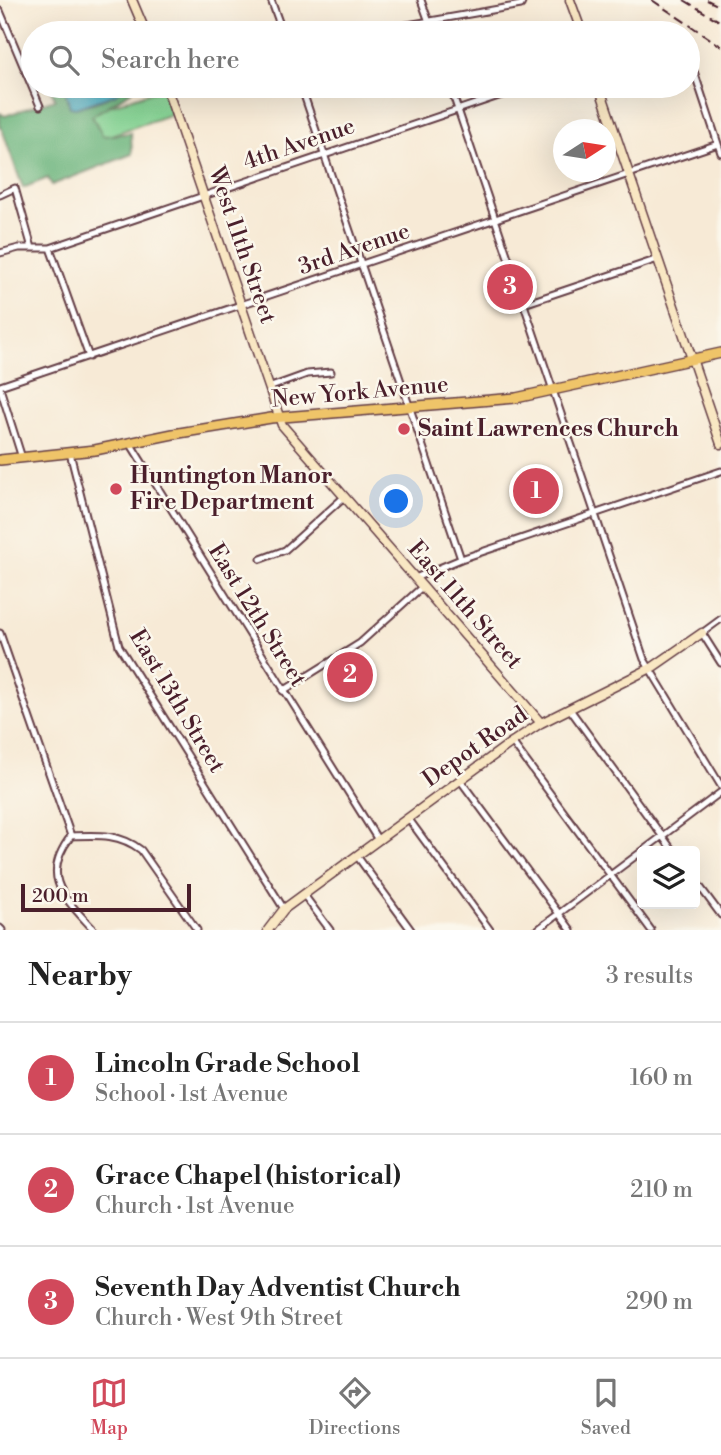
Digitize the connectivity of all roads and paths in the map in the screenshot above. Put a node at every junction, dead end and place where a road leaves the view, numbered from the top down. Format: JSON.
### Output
{"nodes":[{"id":1,"x":132,"y":0,"type":"edge"},
{"id":2,"x":271,"y":0,"type":"edge"},
{"id":3,"x":421,"y":0,"type":"edge"},
{"id":4,"x":523,"y":0,"type":"edge"},
{"id":5,"x":570,"y":0,"type":"edge"},
{"id":6,"x":0,"y":11,"type":"edge"},
{"id":7,"x":141,"y":21,"type":"edge"},
{"id":8,"x":279,"y":21,"type":"edge"},
{"id":9,"x":429,"y":21,"type":"edge"},
{"id":10,"x":434,"y":21,"type":"edge"},
{"id":11,"x":578,"y":21,"type":"edge"},
{"id":12,"x":21,"y":61,"type":"edge"},
{"id":13,"x":700,"y":89,"type":"edge"},
{"id":14,"x":37,"y":98,"type":"edge"},
{"id":15,"x":170,"y":98,"type":"edge"},
{"id":16,"x":305,"y":98,"type":"edge"},
{"id":17,"x":454,"y":98,"type":"edge"},
{"id":18,"x":493,"y":98,"type":"edge"},
{"id":19,"x":603,"y":98,"type":"edge"},
{"id":20,"x":40,"y":106,"type":"dead end"},
{"id":21,"x":458,"y":110,"type":"junction"},
{"id":22,"x":718,"y":144,"type":"junction"},
{"id":23,"x":721,"y":153,"type":"edge"},
{"id":24,"x":324,"y":155,"type":"junction"},
{"id":25,"x":629,"y":174,"type":"junction"},
{"id":26,"x":0,"y":195,"type":"edge"},
{"id":27,"x":204,"y":195,"type":"junction"},
{"id":28,"x":495,"y":219,"type":"junction"},
{"id":29,"x":33,"y":248,"type":"junction"},
{"id":30,"x":50,"y":248,"type":"junction"},
{"id":31,"x":0,"y":253,"type":"edge"},
{"id":32,"x":658,"y":259,"type":"junction"},
{"id":33,"x":361,"y":265,"type":"junction"},
{"id":34,"x":524,"y":304,"type":"junction"},
{"id":35,"x":243,"y":306,"type":"junction"},
{"id":36,"x":721,"y":353,"type":"edge"},
{"id":37,"x":89,"y":356,"type":"junction"},
{"id":38,"x":692,"y":360,"type":"junction"},
{"id":39,"x":331,"y":372,"type":"dead end"},
{"id":40,"x":0,"y":387,"type":"edge"},
{"id":41,"x":271,"y":387,"type":"junction"},
{"id":42,"x":553,"y":390,"type":"junction"},
{"id":43,"x":409,"y":406,"type":"junction"},
{"id":44,"x":280,"y":417,"type":"junction"},
{"id":45,"x":130,"y":443,"type":"junction"},
{"id":46,"x":721,"y":444,"type":"edge"},
{"id":47,"x":70,"y":453,"type":"junction"},
{"id":48,"x":22,"y":458,"type":"junction"},
{"id":49,"x":0,"y":460,"type":"edge"},
{"id":50,"x":721,"y":471,"type":"edge"},
{"id":51,"x":344,"y":498,"type":"junction"},
{"id":52,"x":594,"y":514,"type":"junction"},
{"id":53,"x":261,"y":559,"type":"dead end"},
{"id":54,"x":461,"y":559,"type":"junction"},
{"id":55,"x":415,"y":578,"type":"junction"},
{"id":56,"x":423,"y":586,"type":"junction"},
{"id":57,"x":721,"y":619,"type":"edge"},
{"id":58,"x":702,"y":633,"type":"junction"},
{"id":59,"x":0,"y":634,"type":"edge"},
{"id":60,"x":721,"y":663,"type":"edge"},
{"id":61,"x":649,"y":669,"type":"junction"},
{"id":62,"x":283,"y":691,"type":"junction"},
{"id":63,"x":569,"y":708,"type":"junction"},
{"id":64,"x":541,"y":723,"type":"junction"},
{"id":65,"x":512,"y":742,"type":"junction"},
{"id":66,"x":460,"y":779,"type":"junction"},
{"id":67,"x":721,"y":786,"type":"edge"},
{"id":68,"x":721,"y":792,"type":"edge"},
{"id":69,"x":408,"y":818,"type":"junction"},
{"id":70,"x":71,"y":836,"type":"junction"},
{"id":71,"x":662,"y":836,"type":"junction"},
{"id":72,"x":378,"y":840,"type":"junction"},
{"id":73,"x":669,"y":846,"type":"edge"},
{"id":74,"x":357,"y":856,"type":"junction"},
{"id":75,"x":610,"y":875,"type":"junction"},
{"id":76,"x":700,"y":887,"type":"edge"},
{"id":77,"x":304,"y":895,"type":"junction"},
{"id":78,"x":284,"y":909,"type":"junction"},
{"id":79,"x":559,"y":913,"type":"junction"},
{"id":80,"x":721,"y":915,"type":"edge"},
{"id":81,"x":94,"y":930,"type":"edge"},
{"id":82,"x":197,"y":930,"type":"edge"},
{"id":83,"x":268,"y":930,"type":"edge"},
{"id":84,"x":330,"y":930,"type":"edge"},
{"id":85,"x":411,"y":930,"type":"edge"},
{"id":86,"x":491,"y":930,"type":"edge"},
{"id":87,"x":537,"y":930,"type":"edge"},
{"id":88,"x":571,"y":930,"type":"edge"},
{"id":89,"x":651,"y":930,"type":"edge"}],
"edges":[{"from":1,"to":7,"type":"street"},
{"from":2,"to":8,"type":"street"},
{"from":3,"to":9,"type":"street"},
{"from":4,"to":10,"type":"street"},
{"from":5,"to":11,"type":"street"},
{"from":6,"to":12,"type":"street"},
{"from":13,"to":22,"type":"street"},
{"from":14,"to":20,"type":"street"},
{"from":15,"to":27,"type":"street","name":"West 11th Street"},
{"from":16,"to":24,"type":"street"},
{"from":17,"to":21,"type":"street"},
{"from":18,"to":21,"type":"street","name":"4th Avenue"},
{"from":19,"to":25,"type":"street"},
{"from":21,"to":24,"type":"street","name":"4th Avenue"},
{"from":21,"to":28,"type":"street"},
{"from":22,"to":23,"type":"street"},
{"from":22,"to":25,"type":"street","name":"3rd Avenue"},
{"from":24,"to":27,"type":"street","name":"4th Avenue"},
{"from":24,"to":33,"type":"street"},
{"from":25,"to":28,"type":"street","name":"3rd Avenue"},
{"from":25,"to":32,"type":"street"},
{"from":26,"to":29,"type":"street"},
{"from":27,"to":30,"type":"street","name":"4th Avenue"},
{"from":27,"to":35,"type":"street","name":"West 11th Street"},
{"from":28,"to":33,"type":"street","name":"3rd Avenue"},
{"from":28,"to":34,"type":"street"},
{"from":29,"to":30,"type":"street","name":"4th Avenue"},
{"from":29,"to":31,"type":"street","name":"4th Avenue"},
{"from":30,"to":37,"type":"street"},
{"from":32,"to":34,"type":"street"},
{"from":32,"to":38,"type":"street"},
{"from":33,"to":35,"type":"street","name":"3rd Avenue"},
{"from":33,"to":43,"type":"street"},
{"from":34,"to":42,"type":"street"},
{"from":35,"to":37,"type":"street","name":"3rd Avenue"},
{"from":35,"to":41,"type":"street","name":"West 11th Street"},
{"from":36,"to":38,"type":"main road","name":"New York Avenue"},
{"from":37,"to":40,"type":"street","name":"3rd Avenue"},
{"from":38,"to":42,"type":"main road","name":"New York Avenue"},
{"from":38,"to":46,"type":"street"},
{"from":39,"to":41,"type":"street"},
{"from":40,"to":48,"type":"street"},
{"from":41,"to":44,"type":"street","name":"West 11th Street"},
{"from":42,"to":43,"type":"main road","name":"New York Avenue"},
{"from":42,"to":52,"type":"street"},
{"from":43,"to":44,"type":"main road","name":"New York Avenue"},
{"from":43,"to":54,"type":"street"},
{"from":44,"to":45,"type":"main road","name":"New York Avenue"},
{"from":44,"to":51,"type":"street","name":"East 11th Street"},
{"from":45,"to":47,"type":"main road","name":"New York Avenue"},
{"from":45,"to":62,"type":"street","name":"East 12th Street"},
{"from":47,"to":48,"type":"main road","name":"New York Avenue"},
{"from":47,"to":78,"type":"street","name":"East 13th Street"},
{"from":48,"to":49,"type":"main road","name":"New York Avenue"},
{"from":50,"to":52,"type":"street"},
{"from":51,"to":53,"type":"street"},
{"from":51,"to":55,"type":"street","name":"East 11th Street"},
{"from":52,"to":54,"type":"street"},
{"from":52,"to":61,"type":"street"},
{"from":54,"to":55,"type":"street"},
{"from":55,"to":56,"type":"street","name":"East 11th Street"},
{"from":56,"to":62,"type":"street"},
{"from":56,"to":64,"type":"street","name":"East 11th Street"},
{"from":57,"to":58,"type":"street","name":"Depot Road"},
{"from":58,"to":60,"type":"street"},
{"from":58,"to":61,"type":"street","name":"Depot Road"},
{"from":59,"to":70,"type":"street"},
{"from":61,"to":63,"type":"street","name":"Depot Road"},
{"from":61,"to":67,"type":"street"},
{"from":62,"to":72,"type":"street","name":"East 12th Street"},
{"from":63,"to":64,"type":"street","name":"Depot Road"},
{"from":63,"to":71,"type":"street"},
{"from":64,"to":65,"type":"street","name":"Depot Road"},
{"from":65,"to":66,"type":"street","name":"Depot Road"},
{"from":65,"to":75,"type":"street"},
{"from":66,"to":69,"type":"street","name":"Depot Road"},
{"from":66,"to":79,"type":"street"},
{"from":68,"to":71,"type":"street"},
{"from":69,"to":72,"type":"street","name":"Depot Road"},
{"from":69,"to":86,"type":"street"},
{"from":70,"to":81,"type":"street"},
{"from":70,"to":82,"type":"street"},
{"from":71,"to":73,"type":"street"},
{"from":71,"to":75,"type":"street"},
{"from":72,"to":74,"type":"street","name":"Depot Road"},
{"from":74,"to":77,"type":"street","name":"Depot Road"},
{"from":74,"to":85,"type":"street"},
{"from":75,"to":79,"type":"street"},
{"from":75,"to":89,"type":"street"},
{"from":76,"to":80,"type":"street"},
{"from":77,"to":78,"type":"street","name":"Depot Road"},
{"from":77,"to":84,"type":"street"},
{"from":78,"to":83,"type":"street","name":"Depot Road"},
{"from":79,"to":87,"type":"street"},
{"from":79,"to":88,"type":"street"}]}
